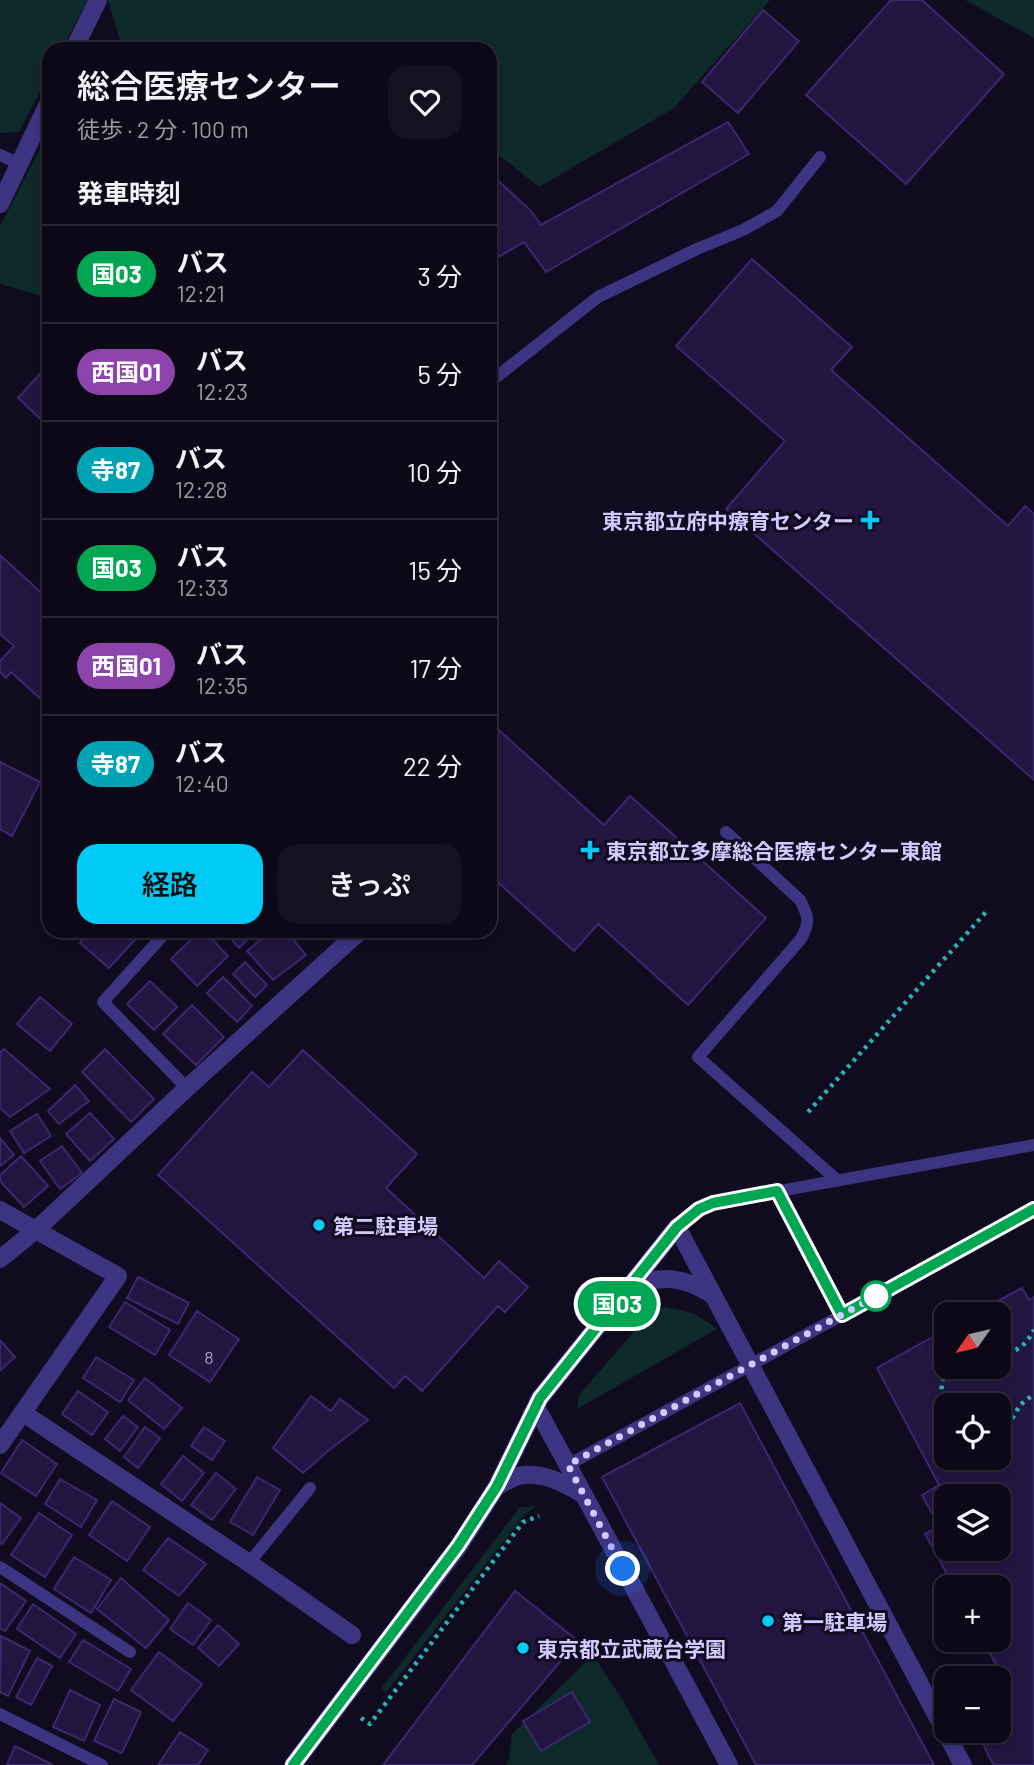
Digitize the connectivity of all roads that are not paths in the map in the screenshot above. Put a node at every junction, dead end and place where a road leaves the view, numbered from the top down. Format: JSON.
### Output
{"nodes":[{"id":1,"x":98,"y":0,"type":"edge"},
{"id":2,"x":77,"y":42,"type":"edge"},
{"id":3,"x":42,"y":117,"type":"edge"},
{"id":4,"x":0,"y":155,"type":"edge"},
{"id":5,"x":820,"y":157,"type":"dead end"},
{"id":6,"x":20,"y":164,"type":"junction"},
{"id":7,"x":0,"y":204,"type":"edge"},
{"id":8,"x":497,"y":376,"type":"edge"},
{"id":9,"x":726,"y":832,"type":"dead end"},
{"id":10,"x":161,"y":938,"type":"edge"},
{"id":11,"x":352,"y":938,"type":"edge"},
{"id":12,"x":187,"y":1088,"type":"junction"},
{"id":13,"x":1034,"y":1145,"type":"edge"},
{"id":14,"x":837,"y":1180,"type":"junction"},
{"id":15,"x":777,"y":1191,"type":"junction"},
{"id":16,"x":1034,"y":1209,"type":"edge"},
{"id":17,"x":0,"y":1210,"type":"edge"},
{"id":18,"x":677,"y":1227,"type":"junction"},
{"id":19,"x":37,"y":1229,"type":"junction"},
{"id":20,"x":0,"y":1259,"type":"edge"},
{"id":21,"x":629,"y":1287,"type":"junction"},
{"id":22,"x":713,"y":1295,"type":"junction"},
{"id":23,"x":842,"y":1315,"type":"junction"},
{"id":24,"x":751,"y":1365,"type":"junction"},
{"id":25,"x":536,"y":1407,"type":"junction"},
{"id":26,"x":23,"y":1413,"type":"junction"},
{"id":27,"x":0,"y":1445,"type":"edge"},
{"id":28,"x":568,"y":1465,"type":"junction"},
{"id":29,"x":497,"y":1486,"type":"junction"},
{"id":30,"x":310,"y":1489,"type":"dead end"},
{"id":31,"x":584,"y":1495,"type":"junction"},
{"id":32,"x":249,"y":1563,"type":"junction"},
{"id":33,"x":0,"y":1567,"type":"edge"},
{"id":34,"x":352,"y":1635,"type":"dead end"},
{"id":35,"x":130,"y":1652,"type":"dead end"},
{"id":36,"x":0,"y":1714,"type":"edge"},
{"id":37,"x":102,"y":1765,"type":"edge"},
{"id":38,"x":293,"y":1765,"type":"edge"},
{"id":39,"x":729,"y":1765,"type":"edge"},
{"id":40,"x":963,"y":1765,"type":"edge"}],
"edges":[{"from":1,"to":2,"type":"street"},
{"from":3,"to":6,"type":"street"},
{"from":4,"to":6,"type":"lane"},
{"from":5,"to":8,"type":"lane"},
{"from":6,"to":7,"type":"street"},
{"from":9,"to":14,"type":"lane"},
{"from":10,"to":12,"type":"lane"},
{"from":11,"to":12,"type":"street"},
{"from":12,"to":19,"type":"street"},
{"from":13,"to":14,"type":"lane"},
{"from":14,"to":15,"type":"lane"},
{"from":15,"to":18,"type":"lane"},
{"from":15,"to":23,"type":"lane"},
{"from":16,"to":23,"type":"lane"},
{"from":17,"to":19,"type":"street"},
{"from":18,"to":21,"type":"street"},
{"from":18,"to":22,"type":"street"},
{"from":19,"to":20,"type":"street"},
{"from":19,"to":26,"type":"street"},
{"from":21,"to":22,"type":"street"},
{"from":21,"to":25,"type":"street"},
{"from":22,"to":24,"type":"street"},
{"from":23,"to":24,"type":"lane"},
{"from":24,"to":28,"type":"lane"},
{"from":24,"to":40,"type":"street"},
{"from":25,"to":28,"type":"street"},
{"from":25,"to":29,"type":"street"},
{"from":26,"to":27,"type":"street"},
{"from":26,"to":32,"type":"street"},
{"from":28,"to":31,"type":"street"},
{"from":29,"to":31,"type":"street"},
{"from":29,"to":38,"type":"street"},
{"from":30,"to":32,"type":"lane"},
{"from":31,"to":39,"type":"street"},
{"from":32,"to":34,"type":"street"},
{"from":33,"to":35,"type":"lane"},
{"from":36,"to":37,"type":"lane"}]}
